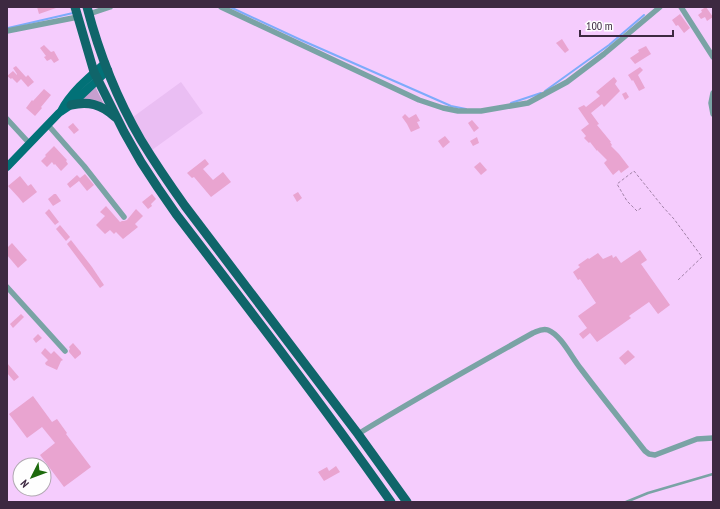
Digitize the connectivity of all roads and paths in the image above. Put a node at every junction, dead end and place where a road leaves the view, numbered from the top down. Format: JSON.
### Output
{"nodes":[{"id":1,"x":75,"y":7,"type":"edge"},
{"id":2,"x":110,"y":7,"type":"edge"},
{"id":3,"x":222,"y":7,"type":"edge"},
{"id":4,"x":660,"y":7,"type":"edge"},
{"id":5,"x":681,"y":7,"type":"edge"},
{"id":6,"x":88,"y":11,"type":"edge"},
{"id":7,"x":78,"y":17,"type":"junction"},
{"id":8,"x":7,"y":31,"type":"edge"},
{"id":9,"x":713,"y":57,"type":"edge"},
{"id":10,"x":106,"y":66,"type":"junction"},
{"id":11,"x":96,"y":75,"type":"junction"},
{"id":12,"x":713,"y":93,"type":"edge"},
{"id":13,"x":71,"y":105,"type":"junction"},
{"id":14,"x":59,"y":113,"type":"junction"},
{"id":15,"x":713,"y":114,"type":"edge"},
{"id":16,"x":7,"y":119,"type":"edge"},
{"id":17,"x":117,"y":119,"type":"junction"},
{"id":18,"x":48,"y":124,"type":"junction"},
{"id":19,"x":30,"y":144,"type":"junction"},
{"id":20,"x":7,"y":166,"type":"edge"},
{"id":21,"x":641,"y":208,"type":"dead end"},
{"id":22,"x":124,"y":217,"type":"dead end"},
{"id":23,"x":678,"y":280,"type":"dead end"},
{"id":24,"x":7,"y":287,"type":"edge"},
{"id":25,"x":64,"y":351,"type":"dead end"},
{"id":26,"x":358,"y":434,"type":"junction"},
{"id":27,"x":713,"y":438,"type":"edge"},
{"id":28,"x":713,"y":474,"type":"edge"},
{"id":29,"x":632,"y":501,"type":"edge"},
{"id":30,"x":391,"y":502,"type":"edge"},
{"id":31,"x":407,"y":502,"type":"edge"},
{"id":32,"x":626,"y":502,"type":"edge"}],
"edges":[{"from":1,"to":7,"type":"highway"},
{"from":2,"to":6,"type":"street"},
{"from":3,"to":4,"type":"street"},
{"from":5,"to":9,"type":"street"},
{"from":6,"to":10,"type":"highway"},
{"from":7,"to":8,"type":"street"},
{"from":7,"to":11,"type":"highway"},
{"from":10,"to":11,"type":"main road"},
{"from":10,"to":26,"type":"highway"},
{"from":11,"to":13,"type":"main road"},
{"from":11,"to":14,"type":"main road"},
{"from":11,"to":17,"type":"highway"},
{"from":12,"to":15,"type":"street"},
{"from":13,"to":14,"type":"main road"},
{"from":13,"to":17,"type":"highway"},
{"from":14,"to":18,"type":"main road"},
{"from":16,"to":19,"type":"street"},
{"from":17,"to":30,"type":"highway"},
{"from":18,"to":19,"type":"main road"},
{"from":18,"to":22,"type":"street"},
{"from":19,"to":20,"type":"main road"},
{"from":21,"to":23,"type":"path"},
{"from":24,"to":25,"type":"street"},
{"from":26,"to":27,"type":"street"},
{"from":26,"to":31,"type":"highway"},
{"from":28,"to":29,"type":"lane"},
{"from":29,"to":32,"type":"lane"}]}
